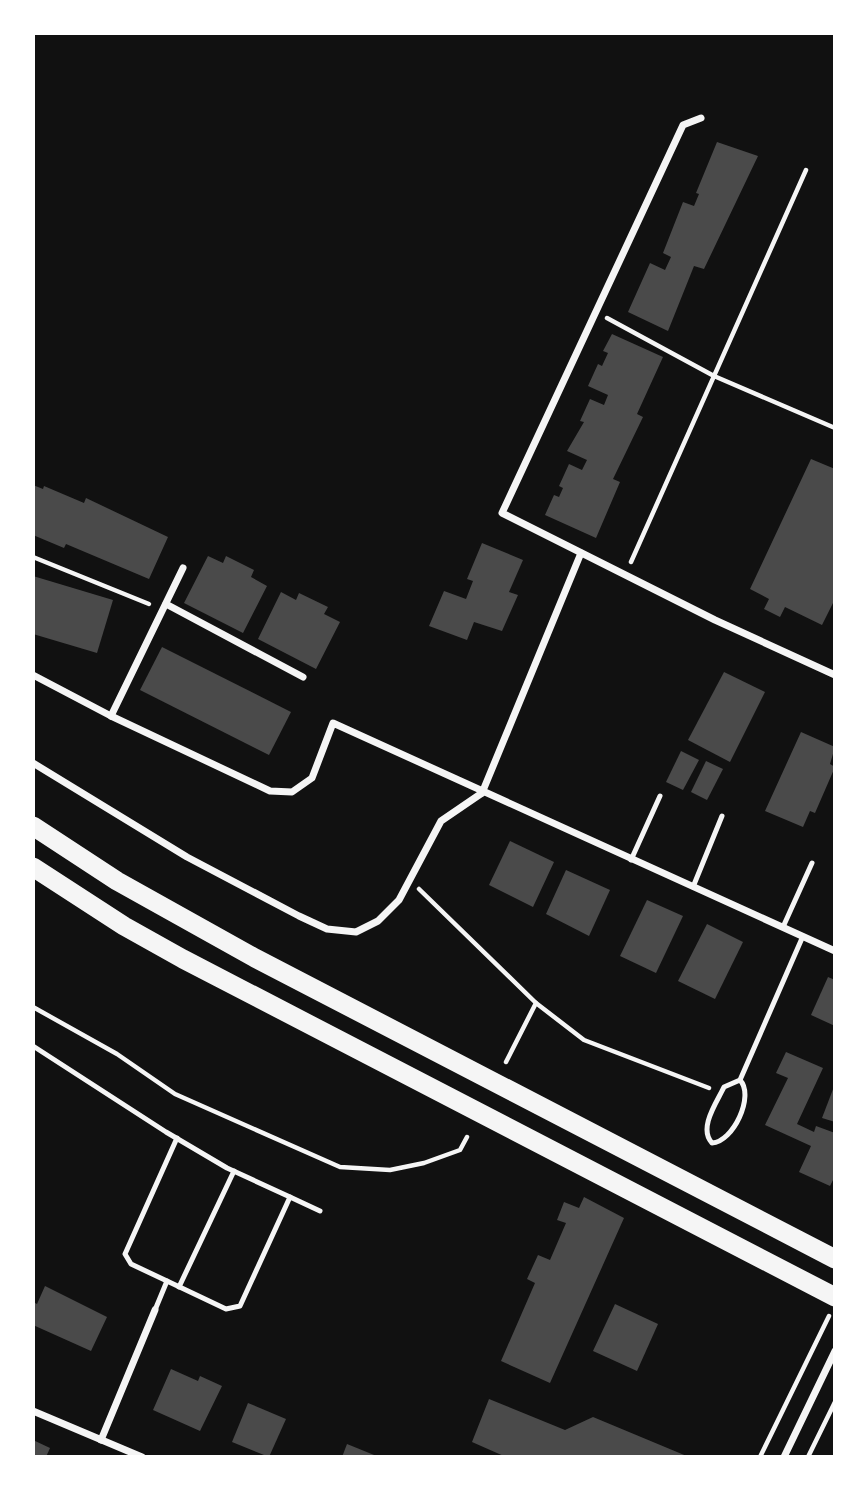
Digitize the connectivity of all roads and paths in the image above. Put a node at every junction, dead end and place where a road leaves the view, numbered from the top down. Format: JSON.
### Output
{"nodes":[{"id":1,"x":701,"y":118,"type":"dead end"},
{"id":2,"x":806,"y":170,"type":"dead end"},
{"id":3,"x":597,"y":313,"type":"junction"},
{"id":4,"x":714,"y":376,"type":"junction"},
{"id":5,"x":835,"y":428,"type":"edge"},
{"id":6,"x":581,"y":553,"type":"junction"},
{"id":7,"x":33,"y":557,"type":"edge"},
{"id":8,"x":183,"y":568,"type":"dead end"},
{"id":9,"x":625,"y":575,"type":"junction"},
{"id":10,"x":164,"y":606,"type":"junction"},
{"id":11,"x":33,"y":675,"type":"edge"},
{"id":12,"x":835,"y":675,"type":"edge"},
{"id":13,"x":303,"y":677,"type":"dead end"},
{"id":14,"x":111,"y":716,"type":"junction"},
{"id":15,"x":33,"y":763,"type":"edge"},
{"id":16,"x":482,"y":793,"type":"junction"},
{"id":17,"x":660,"y":796,"type":"dead end"},
{"id":18,"x":722,"y":816,"type":"dead end"},
{"id":19,"x":33,"y":826,"type":"edge"},
{"id":20,"x":631,"y":860,"type":"junction"},
{"id":21,"x":812,"y":863,"type":"dead end"},
{"id":22,"x":33,"y":867,"type":"edge"},
{"id":23,"x":410,"y":880,"type":"junction"},
{"id":24,"x":693,"y":887,"type":"junction"},
{"id":25,"x":783,"y":928,"type":"junction"},
{"id":26,"x":803,"y":936,"type":"junction"},
{"id":27,"x":835,"y":951,"type":"edge"},
{"id":28,"x":536,"y":1003,"type":"junction"},
{"id":29,"x":33,"y":1007,"type":"edge"},
{"id":30,"x":33,"y":1046,"type":"edge"},
{"id":31,"x":506,"y":1062,"type":"dead end"},
{"id":32,"x":740,"y":1080,"type":"junction"},
{"id":33,"x":721,"y":1093,"type":"junction"},
{"id":34,"x":177,"y":1138,"type":"junction"},
{"id":35,"x":467,"y":1138,"type":"dead end"},
{"id":36,"x":234,"y":1171,"type":"junction"},
{"id":37,"x":290,"y":1197,"type":"junction"},
{"id":38,"x":320,"y":1211,"type":"dead end"},
{"id":39,"x":835,"y":1259,"type":"edge"},
{"id":40,"x":167,"y":1281,"type":"junction"},
{"id":41,"x":179,"y":1287,"type":"junction"},
{"id":42,"x":835,"y":1297,"type":"edge"},
{"id":43,"x":835,"y":1305,"type":"edge"},
{"id":44,"x":155,"y":1310,"type":"joint"},
{"id":45,"x":835,"y":1351,"type":"edge"},
{"id":46,"x":835,"y":1402,"type":"edge"},
{"id":47,"x":33,"y":1411,"type":"edge"},
{"id":48,"x":101,"y":1440,"type":"junction"},
{"id":49,"x":142,"y":1457,"type":"edge"},
{"id":50,"x":760,"y":1457,"type":"edge"},
{"id":51,"x":784,"y":1457,"type":"edge"},
{"id":52,"x":808,"y":1457,"type":"edge"}],
"edges":[{"from":1,"to":3,"type":"street"},
{"from":2,"to":4,"type":"path"},
{"from":3,"to":4,"type":"path"},
{"from":3,"to":6,"type":"street"},
{"from":4,"to":5,"type":"path"},
{"from":4,"to":9,"type":"path"},
{"from":6,"to":9,"type":"street"},
{"from":6,"to":16,"type":"street"},
{"from":7,"to":10,"type":"path"},
{"from":8,"to":10,"type":"street"},
{"from":9,"to":12,"type":"street"},
{"from":10,"to":13,"type":"street"},
{"from":10,"to":14,"type":"street"},
{"from":11,"to":14,"type":"street"},
{"from":14,"to":16,"type":"street"},
{"from":15,"to":23,"type":"street"},
{"from":16,"to":20,"type":"street"},
{"from":16,"to":23,"type":"street"},
{"from":17,"to":20,"type":"lane"},
{"from":18,"to":24,"type":"lane"},
{"from":19,"to":39,"type":"highway"},
{"from":20,"to":24,"type":"street"},
{"from":21,"to":25,"type":"lane"},
{"from":22,"to":42,"type":"highway"},
{"from":23,"to":28,"type":"path"},
{"from":24,"to":25,"type":"street"},
{"from":25,"to":26,"type":"street"},
{"from":26,"to":27,"type":"street"},
{"from":26,"to":32,"type":"lane"},
{"from":28,"to":31,"type":"path"},
{"from":28,"to":33,"type":"path"},
{"from":29,"to":35,"type":"path"},
{"from":30,"to":34,"type":"lane"},
{"from":32,"to":33,"type":"lane"},
{"from":32,"to":33,"type":"lane"},
{"from":34,"to":36,"type":"lane"},
{"from":34,"to":40,"type":"lane"},
{"from":36,"to":37,"type":"lane"},
{"from":36,"to":41,"type":"lane"},
{"from":37,"to":38,"type":"lane"},
{"from":37,"to":41,"type":"lane"},
{"from":40,"to":41,"type":"lane"},
{"from":40,"to":44,"type":"lane"},
{"from":43,"to":50,"type":"path"},
{"from":44,"to":48,"type":"street"},
{"from":45,"to":51,"type":"street"},
{"from":46,"to":52,"type":"path"},
{"from":47,"to":48,"type":"street"},
{"from":48,"to":49,"type":"street"}]}
